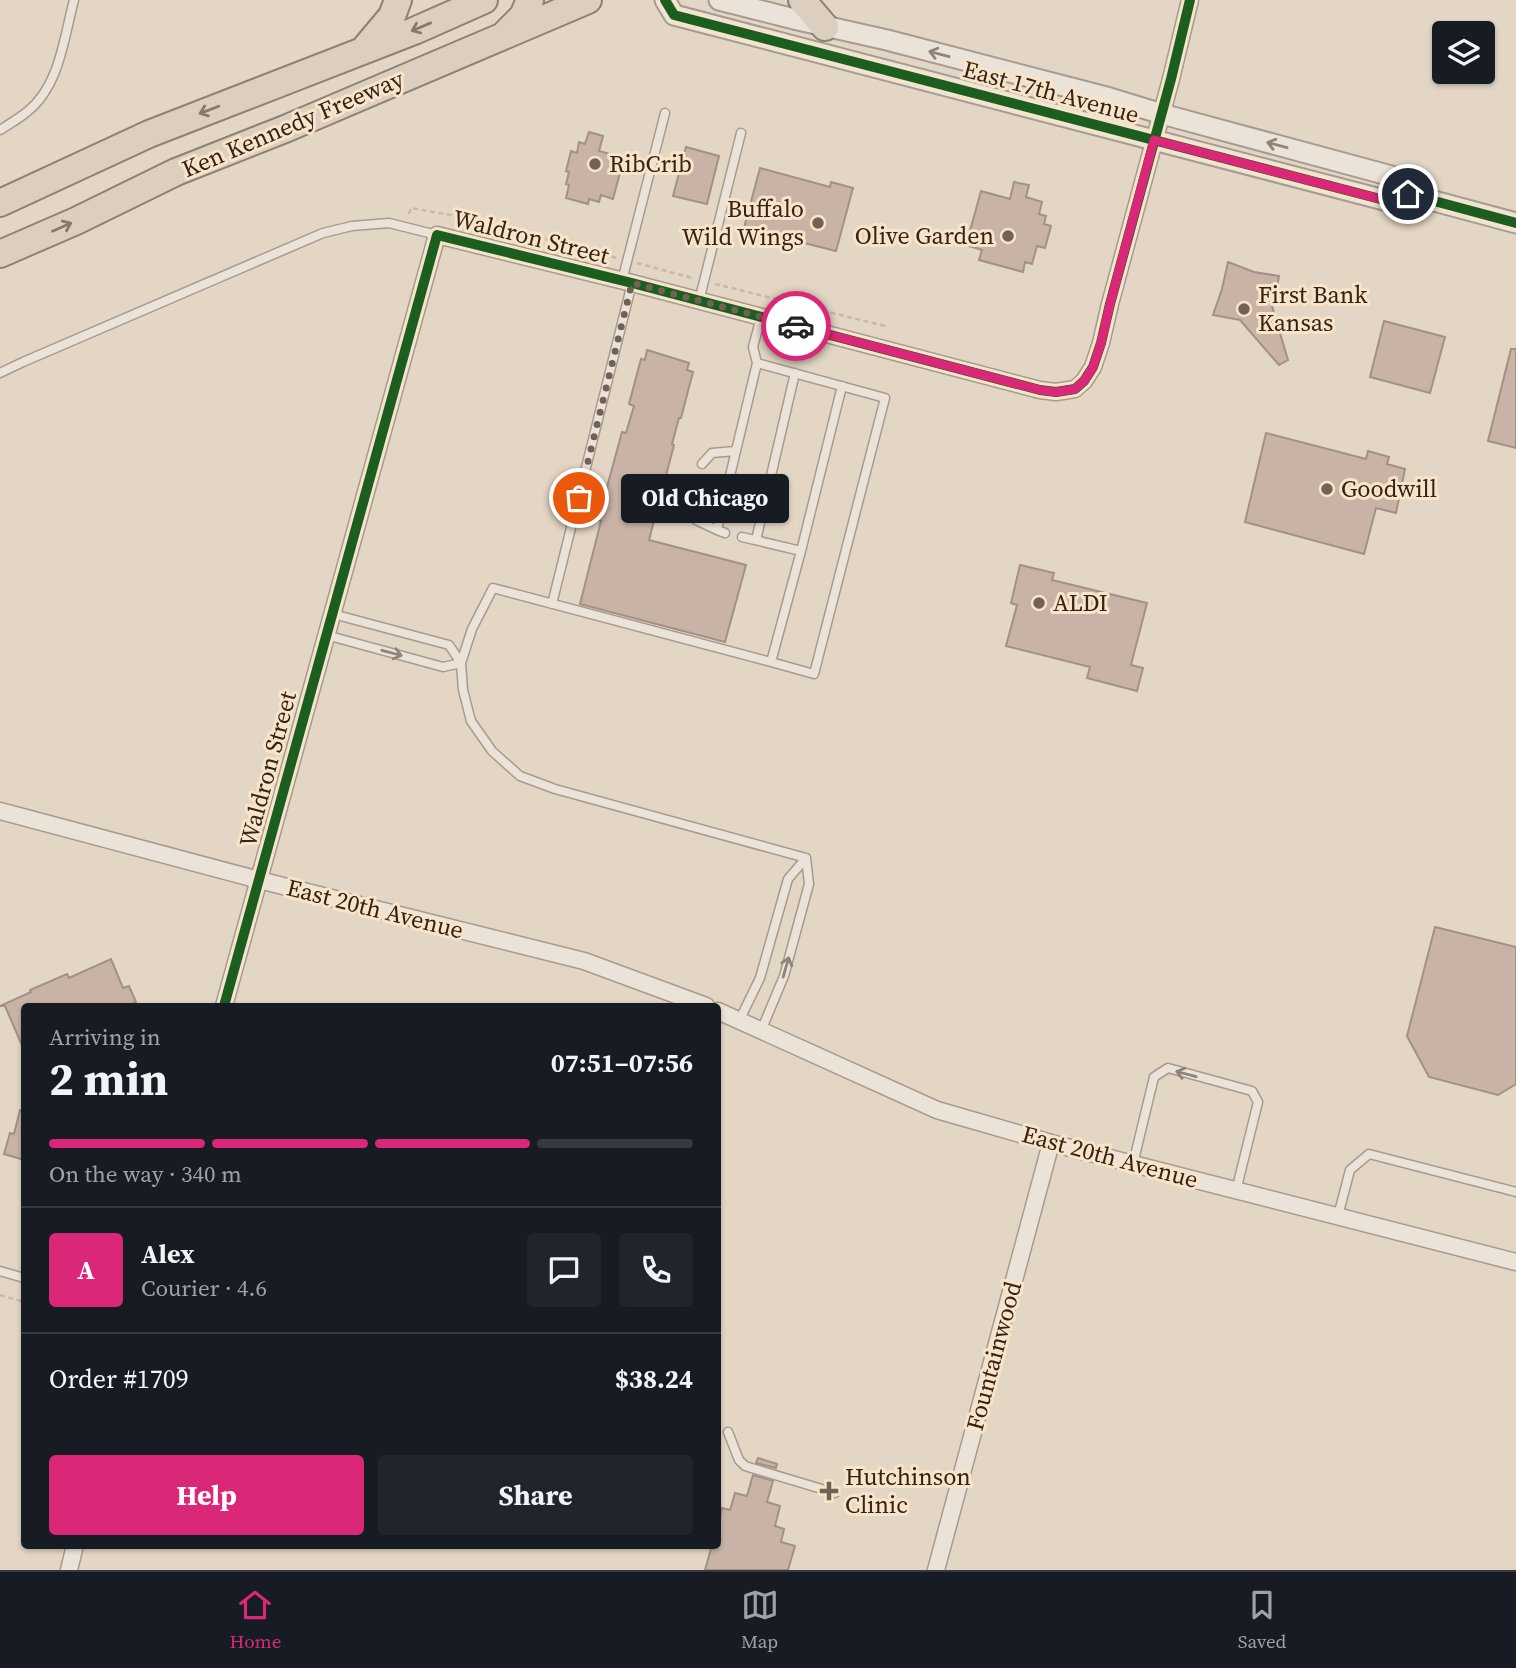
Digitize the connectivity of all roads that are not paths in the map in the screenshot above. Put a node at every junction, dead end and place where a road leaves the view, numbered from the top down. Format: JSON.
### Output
{"nodes":[{"id":1,"x":74,"y":0,"type":"edge"},
{"id":2,"x":398,"y":0,"type":"edge"},
{"id":3,"x":484,"y":0,"type":"edge"},
{"id":4,"x":530,"y":0,"type":"edge"},
{"id":5,"x":588,"y":0,"type":"edge"},
{"id":6,"x":665,"y":0,"type":"edge"},
{"id":7,"x":719,"y":0,"type":"edge"},
{"id":8,"x":802,"y":0,"type":"edge"},
{"id":9,"x":1190,"y":0,"type":"edge"},
{"id":10,"x":825,"y":27,"type":"junction"},
{"id":11,"x":502,"y":37,"type":"junction"},
{"id":12,"x":363,"y":50,"type":"junction"},
{"id":13,"x":665,"y":113,"type":"dead end"},
{"id":14,"x":1161,"y":114,"type":"junction"},
{"id":15,"x":0,"y":130,"type":"edge"},
{"id":16,"x":741,"y":133,"type":"dead end"},
{"id":17,"x":1154,"y":140,"type":"junction"},
{"id":18,"x":1408,"y":194,"type":"junction"},
{"id":19,"x":0,"y":203,"type":"edge"},
{"id":20,"x":1516,"y":223,"type":"edge"},
{"id":21,"x":437,"y":235,"type":"junction"},
{"id":22,"x":0,"y":254,"type":"edge"},
{"id":23,"x":627,"y":282,"type":"junction"},
{"id":24,"x":699,"y":301,"type":"junction"},
{"id":25,"x":761,"y":317,"type":"junction"},
{"id":26,"x":757,"y":363,"type":"junction"},
{"id":27,"x":0,"y":373,"type":"edge"},
{"id":28,"x":795,"y":373,"type":"junction"},
{"id":29,"x":842,"y":386,"type":"junction"},
{"id":30,"x":735,"y":451,"type":"junction"},
{"id":31,"x":702,"y":464,"type":"dead end"},
{"id":32,"x":696,"y":480,"type":"dead end"},
{"id":33,"x":742,"y":537,"type":"dead end"},
{"id":34,"x":756,"y":540,"type":"junction"},
{"id":35,"x":801,"y":551,"type":"junction"},
{"id":36,"x":552,"y":604,"type":"junction"},
{"id":37,"x":333,"y":614,"type":"junction"},
{"id":38,"x":326,"y":635,"type":"junction"},
{"id":39,"x":771,"y":662,"type":"junction"},
{"id":40,"x":461,"y":663,"type":"junction"},
{"id":41,"x":0,"y":811,"type":"edge"},
{"id":42,"x":806,"y":858,"type":"junction"},
{"id":43,"x":259,"y":880,"type":"junction"},
{"id":44,"x":225,"y":1003,"type":"edge"},
{"id":45,"x":698,"y":1003,"type":"edge"},
{"id":46,"x":721,"y":1012,"type":"edge"},
{"id":47,"x":738,"y":1021,"type":"junction"},
{"id":48,"x":761,"y":1031,"type":"junction"},
{"id":49,"x":1051,"y":1143,"type":"junction"},
{"id":50,"x":1133,"y":1164,"type":"junction"},
{"id":51,"x":1236,"y":1191,"type":"junction"},
{"id":52,"x":1516,"y":1192,"type":"edge"},
{"id":53,"x":1338,"y":1217,"type":"junction"},
{"id":54,"x":1516,"y":1262,"type":"edge"},
{"id":55,"x":0,"y":1271,"type":"edge"},
{"id":56,"x":21,"y":1277,"type":"edge"},
{"id":57,"x":728,"y":1432,"type":"dead end"},
{"id":58,"x":835,"y":1493,"type":"dead end"},
{"id":59,"x":74,"y":1549,"type":"edge"},
{"id":60,"x":69,"y":1570,"type":"edge"},
{"id":61,"x":936,"y":1570,"type":"edge"}],
"edges":[{"from":1,"to":15,"type":"lane"},
{"from":2,"to":12,"type":"highway"},
{"from":3,"to":12,"type":"highway","name":"Ken Kennedy Freeway","one_way":true},
{"from":4,"to":11,"type":"highway"},
{"from":5,"to":11,"type":"highway","name":"Ken Kennedy Freeway"},
{"from":6,"to":17,"type":"street","name":"East 17th Avenue"},
{"from":7,"to":10,"type":"street","name":"East 17th Avenue"},
{"from":8,"to":10,"type":"highway"},
{"from":9,"to":14,"type":"street","name":"Waldron Street"},
{"from":14,"to":10,"type":"street","name":"East 17th Avenue","one_way":true},
{"from":22,"to":11,"type":"highway","name":"Ken Kennedy Freeway","one_way":true},
{"from":12,"to":19,"type":"highway","name":"Ken Kennedy Freeway","one_way":true},
{"from":13,"to":23,"type":"lane"},
{"from":14,"to":17,"type":"street","name":"Waldron Street"},
{"from":18,"to":14,"type":"street","name":"East 17th Avenue","one_way":true},
{"from":16,"to":24,"type":"lane"},
{"from":17,"to":18,"type":"street","name":"East 17th Avenue"},
{"from":17,"to":25,"type":"street","name":"Waldron Street"},
{"from":18,"to":20,"type":"street","name":"East 17th Avenue"},
{"from":21,"to":23,"type":"street","name":"Waldron Street"},
{"from":21,"to":27,"type":"lane"},
{"from":21,"to":37,"type":"street","name":"Waldron Street"},
{"from":23,"to":24,"type":"street","name":"Waldron Street"},
{"from":23,"to":36,"type":"lane"},
{"from":24,"to":25,"type":"street","name":"Waldron Street"},
{"from":25,"to":26,"type":"lane"},
{"from":26,"to":28,"type":"lane"},
{"from":26,"to":30,"type":"lane"},
{"from":28,"to":29,"type":"lane"},
{"from":28,"to":34,"type":"lane"},
{"from":29,"to":35,"type":"lane"},
{"from":29,"to":39,"type":"lane"},
{"from":30,"to":31,"type":"lane"},
{"from":30,"to":32,"type":"lane"},
{"from":33,"to":34,"type":"lane"},
{"from":34,"to":35,"type":"lane"},
{"from":35,"to":39,"type":"lane"},
{"from":36,"to":39,"type":"lane"},
{"from":36,"to":40,"type":"lane"},
{"from":37,"to":38,"type":"street","name":"Waldron Street"},
{"from":37,"to":40,"type":"lane"},
{"from":38,"to":40,"type":"lane","one_way":true},
{"from":38,"to":43,"type":"street","name":"Waldron Street"},
{"from":40,"to":42,"type":"lane"},
{"from":41,"to":43,"type":"street","name":"East 20th Avenue"},
{"from":42,"to":47,"type":"lane"},
{"from":48,"to":42,"type":"lane","one_way":true},
{"from":43,"to":44,"type":"street","name":"Waldron Street"},
{"from":43,"to":45,"type":"street","name":"East 20th Avenue"},
{"from":46,"to":47,"type":"street","name":"East 20th Avenue"},
{"from":47,"to":48,"type":"street","name":"East 20th Avenue"},
{"from":48,"to":49,"type":"street","name":"East 20th Avenue"},
{"from":49,"to":50,"type":"street","name":"East 20th Avenue"},
{"from":49,"to":61,"type":"street","name":"Fountainwood"},
{"from":50,"to":51,"type":"street","name":"East 20th Avenue"},
{"from":51,"to":50,"type":"lane","one_way":true},
{"from":51,"to":53,"type":"street","name":"East 20th Avenue"},
{"from":52,"to":53,"type":"lane"},
{"from":53,"to":54,"type":"street","name":"East 20th Avenue"},
{"from":55,"to":56,"type":"lane"},
{"from":57,"to":58,"type":"lane"},
{"from":59,"to":60,"type":"street"}]}
